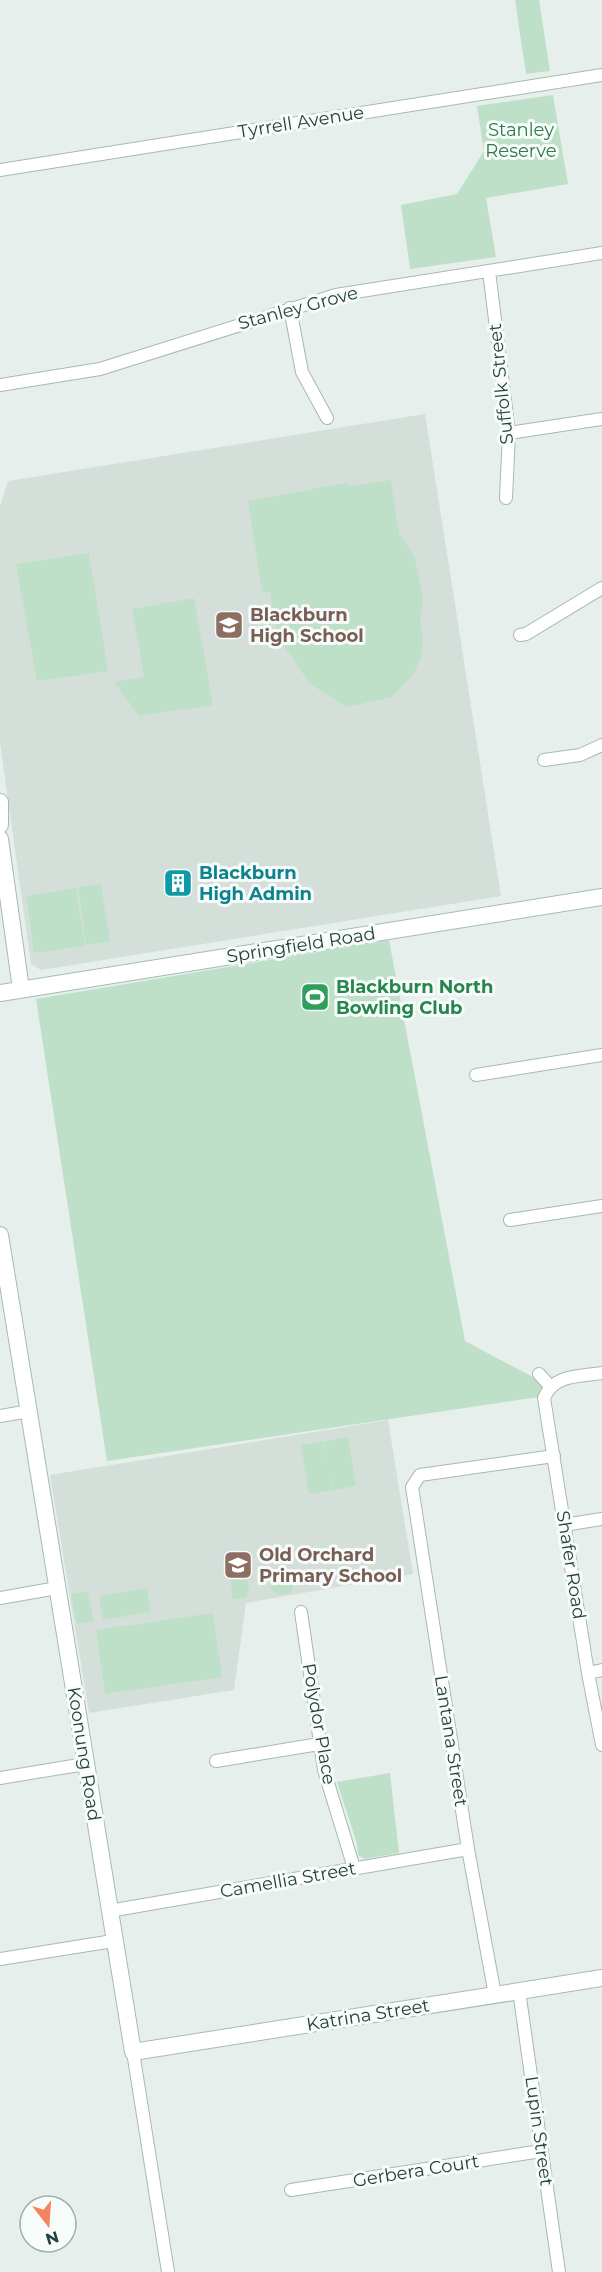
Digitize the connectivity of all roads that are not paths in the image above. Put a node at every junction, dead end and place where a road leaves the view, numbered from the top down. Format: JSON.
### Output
{"nodes":[{"id":1,"x":602,"y":75,"type":"edge"},
{"id":2,"x":0,"y":170,"type":"edge"},
{"id":3,"x":602,"y":253,"type":"edge"},
{"id":4,"x":489,"y":271,"type":"junction"},
{"id":5,"x":290,"y":308,"type":"junction"},
{"id":6,"x":0,"y":385,"type":"edge"},
{"id":7,"x":327,"y":418,"type":"dead end"},
{"id":8,"x":602,"y":419,"type":"edge"},
{"id":9,"x":509,"y":433,"type":"junction"},
{"id":10,"x":506,"y":498,"type":"dead end"},
{"id":11,"x":602,"y":588,"type":"edge"},
{"id":12,"x":520,"y":635,"type":"dead end"},
{"id":13,"x":602,"y":745,"type":"edge"},
{"id":14,"x":544,"y":760,"type":"dead end"},
{"id":15,"x":0,"y":802,"type":"edge"},
{"id":16,"x":0,"y":825,"type":"edge"},
{"id":17,"x":0,"y":839,"type":"edge"},
{"id":18,"x":602,"y":897,"type":"edge"},
{"id":19,"x":21,"y":990,"type":"junction"},
{"id":20,"x":0,"y":993,"type":"edge"},
{"id":21,"x":602,"y":1055,"type":"edge"},
{"id":22,"x":476,"y":1075,"type":"dead end"},
{"id":23,"x":602,"y":1206,"type":"edge"},
{"id":24,"x":510,"y":1220,"type":"dead end"},
{"id":25,"x":0,"y":1235,"type":"edge"},
{"id":26,"x":602,"y":1373,"type":"edge"},
{"id":27,"x":539,"y":1374,"type":"dead end"},
{"id":28,"x":549,"y":1385,"type":"junction"},
{"id":29,"x":29,"y":1411,"type":"junction"},
{"id":30,"x":0,"y":1416,"type":"edge"},
{"id":31,"x":554,"y":1456,"type":"junction"},
{"id":32,"x":602,"y":1520,"type":"edge"},
{"id":33,"x":564,"y":1525,"type":"junction"},
{"id":34,"x":57,"y":1588,"type":"junction"},
{"id":35,"x":0,"y":1598,"type":"edge"},
{"id":36,"x":301,"y":1612,"type":"dead end"},
{"id":37,"x":602,"y":1670,"type":"edge"},
{"id":38,"x":588,"y":1673,"type":"junction"},
{"id":39,"x":319,"y":1744,"type":"junction"},
{"id":40,"x":602,"y":1745,"type":"edge"},
{"id":41,"x":216,"y":1761,"type":"dead end"},
{"id":42,"x":85,"y":1764,"type":"junction"},
{"id":43,"x":0,"y":1778,"type":"edge"},
{"id":44,"x":468,"y":1849,"type":"junction"},
{"id":45,"x":354,"y":1868,"type":"junction"},
{"id":46,"x":109,"y":1911,"type":"junction"},
{"id":47,"x":113,"y":1941,"type":"junction"},
{"id":48,"x":0,"y":1959,"type":"edge"},
{"id":49,"x":602,"y":1978,"type":"edge"},
{"id":50,"x":519,"y":1991,"type":"junction"},
{"id":51,"x":495,"y":1995,"type":"junction"},
{"id":52,"x":134,"y":2052,"type":"junction"},
{"id":53,"x":541,"y":2151,"type":"junction"},
{"id":54,"x":291,"y":2190,"type":"dead end"},
{"id":55,"x":168,"y":2272,"type":"edge"},
{"id":56,"x":559,"y":2272,"type":"edge"}],
"edges":[{"from":1,"to":2,"type":"street","name":"Tyrrell Avenue"},
{"from":3,"to":4,"type":"street","name":"Stanley Grove"},
{"from":4,"to":5,"type":"street","name":"Stanley Grove"},
{"from":4,"to":9,"type":"street","name":"Suffolk Street"},
{"from":5,"to":6,"type":"street","name":"Stanley Grove"},
{"from":5,"to":7,"type":"street"},
{"from":8,"to":9,"type":"street"},
{"from":9,"to":10,"type":"street","name":"Suffolk Street"},
{"from":11,"to":12,"type":"street"},
{"from":13,"to":14,"type":"street"},
{"from":15,"to":16,"type":"street"},
{"from":17,"to":19,"type":"street"},
{"from":18,"to":19,"type":"street","name":"Springfield Road"},
{"from":19,"to":20,"type":"street","name":"Springfield Road"},
{"from":21,"to":22,"type":"street"},
{"from":23,"to":24,"type":"street"},
{"from":25,"to":29,"type":"street","name":"Koonung Road"},
{"from":26,"to":28,"type":"street"},
{"from":27,"to":28,"type":"street"},
{"from":28,"to":31,"type":"street","name":"Shafer Road"},
{"from":29,"to":30,"type":"street"},
{"from":29,"to":34,"type":"street","name":"Koonung Road"},
{"from":31,"to":33,"type":"street","name":"Shafer Road"},
{"from":31,"to":44,"type":"street","name":"Lantana Street"},
{"from":32,"to":33,"type":"street"},
{"from":33,"to":38,"type":"street","name":"Shafer Road"},
{"from":34,"to":35,"type":"street"},
{"from":34,"to":42,"type":"street","name":"Koonung Road"},
{"from":36,"to":39,"type":"street","name":"Polydor Place"},
{"from":37,"to":38,"type":"street"},
{"from":38,"to":40,"type":"street","name":"Shafer Road"},
{"from":39,"to":41,"type":"street"},
{"from":39,"to":45,"type":"street","name":"Polydor Place"},
{"from":42,"to":43,"type":"street"},
{"from":42,"to":46,"type":"street","name":"Koonung Road"},
{"from":44,"to":45,"type":"street","name":"Camellia Street"},
{"from":44,"to":51,"type":"street","name":"Lantana Street"},
{"from":45,"to":46,"type":"street","name":"Camellia Street"},
{"from":46,"to":47,"type":"street","name":"Koonung Road"},
{"from":47,"to":48,"type":"street"},
{"from":47,"to":52,"type":"street","name":"Koonung Road"},
{"from":49,"to":50,"type":"street","name":"Katrina Street"},
{"from":50,"to":51,"type":"street","name":"Katrina Street"},
{"from":50,"to":53,"type":"street","name":"Lupin Street"},
{"from":51,"to":52,"type":"street","name":"Katrina Street"},
{"from":52,"to":55,"type":"street","name":"Koonung Road"},
{"from":53,"to":54,"type":"street","name":"Gerbera Court"},
{"from":53,"to":56,"type":"street","name":"Lupin Street"}]}
